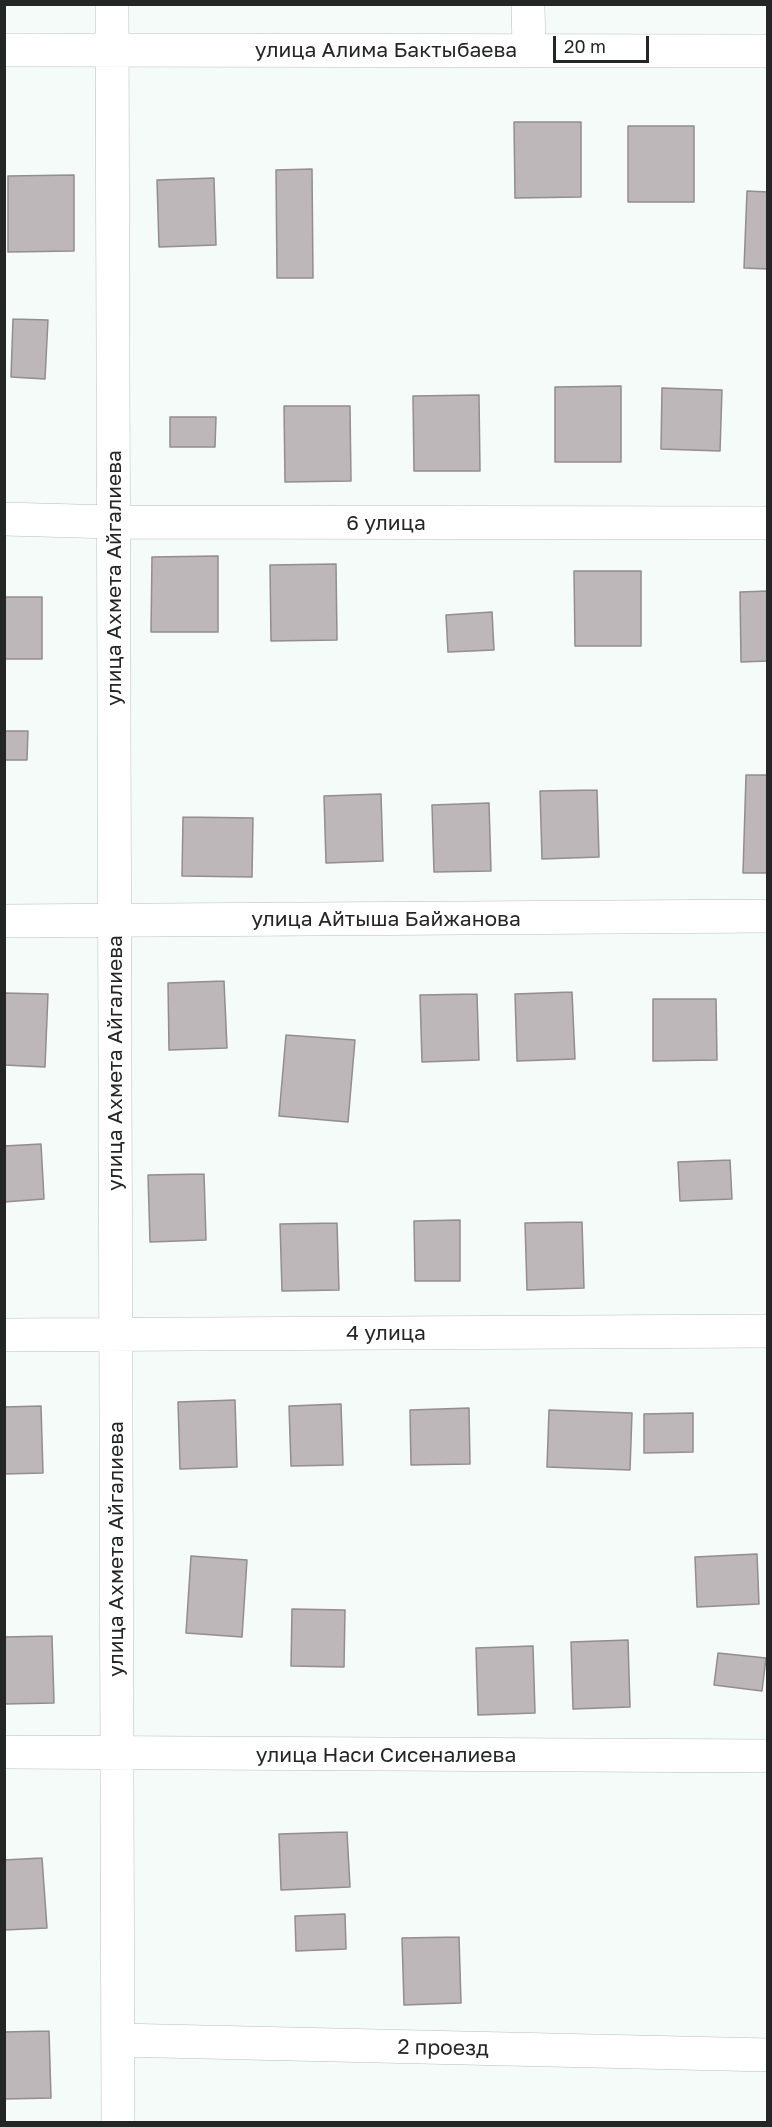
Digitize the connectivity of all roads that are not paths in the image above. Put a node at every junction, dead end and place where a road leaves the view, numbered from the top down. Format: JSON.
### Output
{"nodes":[{"id":1,"x":112,"y":4,"type":"edge"},
{"id":2,"x":528,"y":4,"type":"edge"},
{"id":3,"x":4,"y":50,"type":"edge"},
{"id":4,"x":112,"y":50,"type":"junction"},
{"id":5,"x":529,"y":50,"type":"junction"},
{"id":6,"x":768,"y":51,"type":"edge"},
{"id":7,"x":4,"y":519,"type":"edge"},
{"id":8,"x":114,"y":522,"type":"junction"},
{"id":9,"x":768,"y":523,"type":"edge"},
{"id":10,"x":768,"y":916,"type":"edge"},
{"id":11,"x":4,"y":921,"type":"edge"},
{"id":12,"x":115,"y":921,"type":"junction"},
{"id":13,"x":768,"y":1331,"type":"edge"},
{"id":14,"x":4,"y":1335,"type":"edge"},
{"id":15,"x":116,"y":1335,"type":"junction"},
{"id":16,"x":4,"y":1752,"type":"edge"},
{"id":17,"x":117,"y":1754,"type":"junction"},
{"id":18,"x":768,"y":1756,"type":"edge"},
{"id":19,"x":118,"y":2040,"type":"junction"},
{"id":20,"x":768,"y":2055,"type":"edge"},
{"id":21,"x":118,"y":2122,"type":"edge"}],
"edges":[{"from":1,"to":4,"type":"street","name":"улица Ахмета Айгалиева"},
{"from":2,"to":5,"type":"street"},
{"from":3,"to":4,"type":"street","name":"улица Алима Бактыбаева"},
{"from":4,"to":5,"type":"street","name":"улица Алима Бактыбаева"},
{"from":4,"to":8,"type":"street","name":"улица Ахмета Айгалиева"},
{"from":5,"to":6,"type":"street","name":"улица Алима Бактыбаева"},
{"from":7,"to":8,"type":"street","name":"6 улица"},
{"from":8,"to":9,"type":"street","name":"6 улица"},
{"from":8,"to":12,"type":"street","name":"улица Ахмета Айгалиева"},
{"from":10,"to":12,"type":"street","name":"улица Айтыша Байжанова"},
{"from":11,"to":12,"type":"street","name":"улица Айтыша Байжанова"},
{"from":12,"to":15,"type":"street","name":"улица Ахмета Айгалиева"},
{"from":13,"to":15,"type":"street","name":"4 улица"},
{"from":14,"to":15,"type":"street","name":"4 улица"},
{"from":15,"to":17,"type":"street","name":"улица Ахмета Айгалиева"},
{"from":16,"to":17,"type":"street","name":"улица Наси Сисеналиева"},
{"from":17,"to":18,"type":"street","name":"улица Наси Сисеналиева"},
{"from":17,"to":19,"type":"street","name":"улица Ахмета Айгалиева"},
{"from":19,"to":20,"type":"street","name":"2 проезд"},
{"from":19,"to":21,"type":"street","name":"улица Ахмета Айгалиева"}]}
